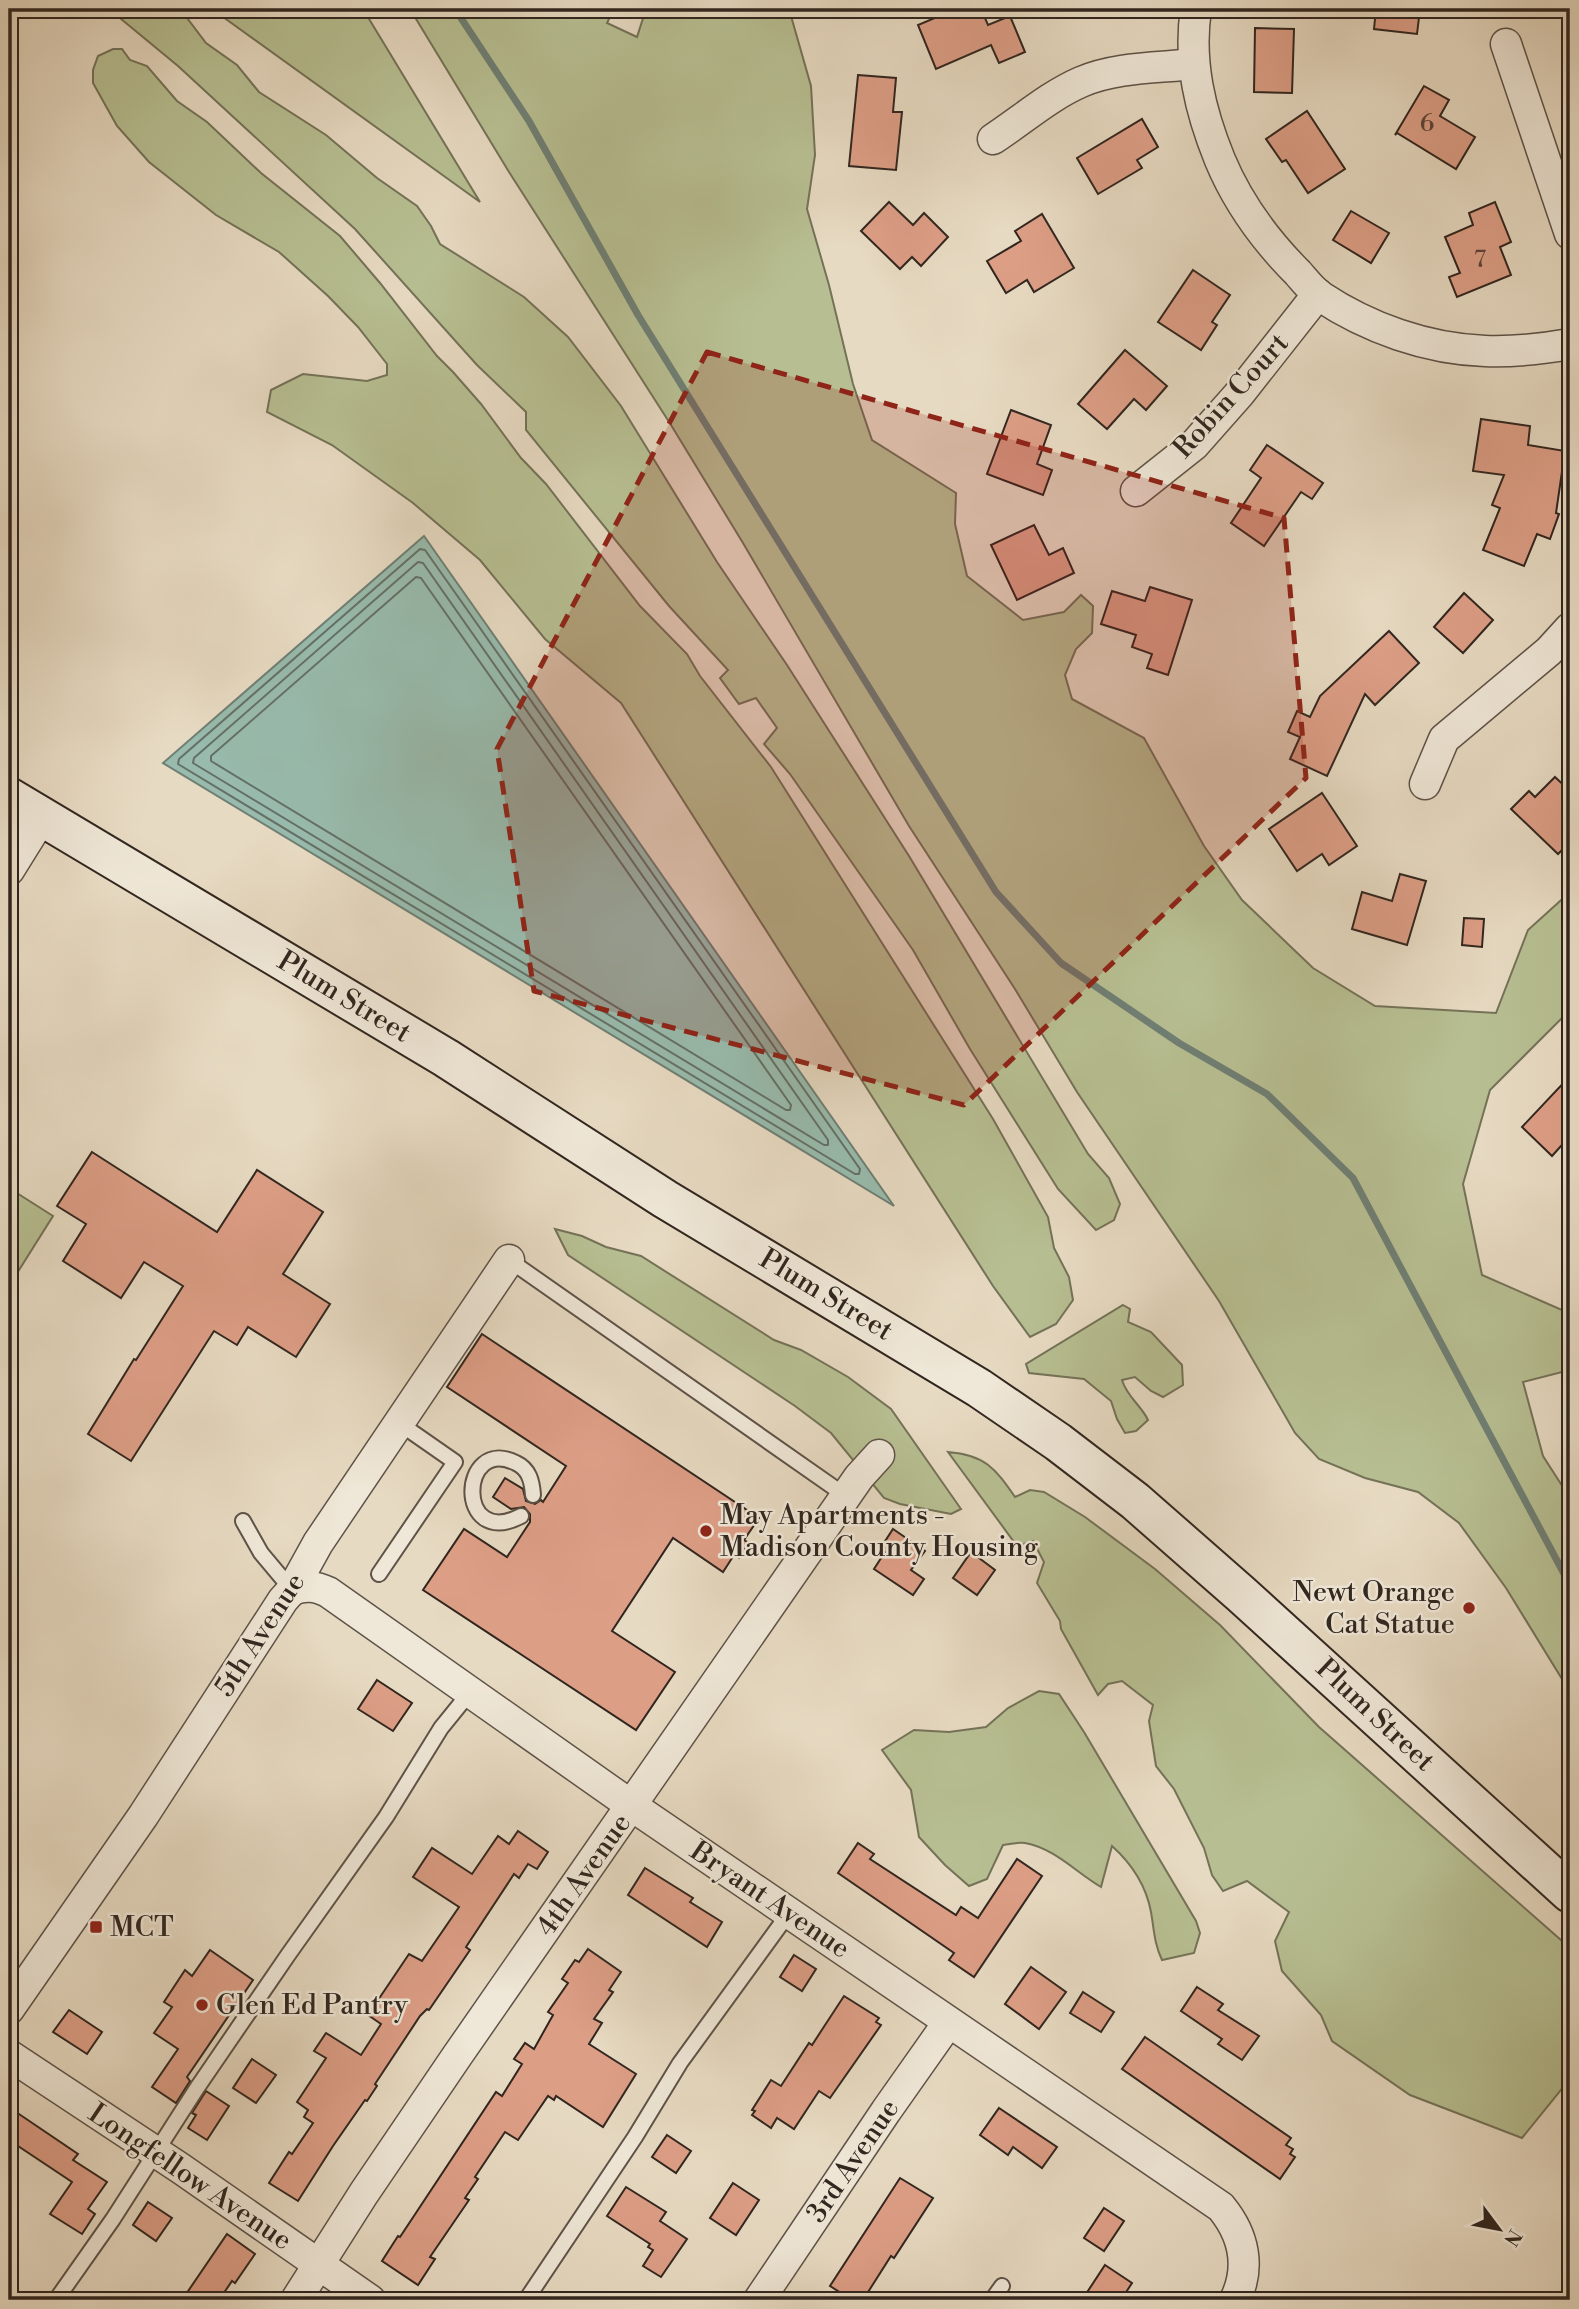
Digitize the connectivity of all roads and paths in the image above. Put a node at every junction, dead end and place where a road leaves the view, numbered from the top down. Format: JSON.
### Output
{"nodes":[{"id":1,"x":1196,"y":9,"type":"edge"},
{"id":2,"x":1506,"y":44,"type":"dead end"},
{"id":3,"x":1194,"y":64,"type":"junction"},
{"id":4,"x":993,"y":139,"type":"dead end"},
{"id":5,"x":1570,"y":234,"type":"edge"},
{"id":6,"x":1318,"y":294,"type":"junction"},
{"id":7,"x":1570,"y":344,"type":"edge"},
{"id":8,"x":1136,"y":491,"type":"dead end"},
{"id":9,"x":1570,"y":628,"type":"edge"},
{"id":10,"x":1425,"y":784,"type":"dead end"},
{"id":11,"x":18,"y":806,"type":"edge"},
{"id":12,"x":9,"y":870,"type":"edge"},
{"id":13,"x":509,"y":1260,"type":"joint"},
{"id":14,"x":400,"y":1423,"type":"junction"},
{"id":15,"x":879,"y":1455,"type":"dead end"},
{"id":16,"x":455,"y":1462,"type":"junction"},
{"id":17,"x":474,"y":1475,"type":"junction"},
{"id":18,"x":533,"y":1495,"type":"dead end"},
{"id":19,"x":846,"y":1496,"type":"junction"},
{"id":20,"x":521,"y":1516,"type":"dead end"},
{"id":21,"x":243,"y":1521,"type":"dead end"},
{"id":22,"x":379,"y":1573,"type":"dead end"},
{"id":23,"x":292,"y":1590,"type":"junction"},
{"id":24,"x":471,"y":1691,"type":"junction"},
{"id":25,"x":632,"y":1806,"type":"junction"},
{"id":26,"x":1570,"y":1893,"type":"edge"},
{"id":27,"x":789,"y":1913,"type":"junction"},
{"id":28,"x":9,"y":2009,"type":"edge"},
{"id":29,"x":948,"y":2023,"type":"junction"},
{"id":30,"x":9,"y":2054,"type":"edge"},
{"id":31,"x":157,"y":2153,"type":"junction"},
{"id":32,"x":318,"y":2265,"type":"junction"},
{"id":33,"x":1002,"y":2286,"type":"dead end"},
{"id":34,"x":56,"y":2300,"type":"edge"},
{"id":35,"x":296,"y":2300,"type":"edge"},
{"id":36,"x":370,"y":2300,"type":"edge"},
{"id":37,"x":526,"y":2300,"type":"edge"},
{"id":38,"x":759,"y":2300,"type":"edge"},
{"id":39,"x":992,"y":2300,"type":"edge"},
{"id":40,"x":1234,"y":2300,"type":"edge"}],
"edges":[{"from":1,"to":3,"type":"street"},
{"from":2,"to":5,"type":"street"},
{"from":3,"to":4,"type":"street"},
{"from":3,"to":6,"type":"street"},
{"from":6,"to":7,"type":"street"},
{"from":6,"to":8,"type":"street","name":"Robin Court"},
{"from":9,"to":10,"type":"street"},
{"from":11,"to":12,"type":"street"},
{"from":11,"to":26,"type":"main road","name":"Plum Street"},
{"from":13,"to":14,"type":"street","name":"5th Avenue"},
{"from":13,"to":19,"type":"lane"},
{"from":14,"to":16,"type":"lane"},
{"from":14,"to":23,"type":"street","name":"5th Avenue"},
{"from":15,"to":19,"type":"street","name":"4th Avenue"},
{"from":16,"to":17,"type":"lane"},
{"from":16,"to":22,"type":"lane"},
{"from":17,"to":18,"type":"lane"},
{"from":17,"to":20,"type":"lane"},
{"from":19,"to":25,"type":"street","name":"4th Avenue"},
{"from":21,"to":23,"type":"lane"},
{"from":23,"to":24,"type":"street","name":"Bryant Avenue"},
{"from":23,"to":28,"type":"street","name":"5th Avenue"},
{"from":24,"to":25,"type":"street","name":"Bryant Avenue"},
{"from":24,"to":31,"type":"lane"},
{"from":25,"to":27,"type":"street","name":"Bryant Avenue"},
{"from":25,"to":32,"type":"street","name":"4th Avenue"},
{"from":27,"to":29,"type":"street","name":"Bryant Avenue"},
{"from":27,"to":37,"type":"lane"},
{"from":29,"to":38,"type":"street","name":"3rd Avenue"},
{"from":29,"to":40,"type":"street","name":"Bryant Avenue"},
{"from":30,"to":31,"type":"street","name":"Longfellow Avenue"},
{"from":31,"to":32,"type":"street","name":"Longfellow Avenue"},
{"from":31,"to":34,"type":"lane"},
{"from":32,"to":35,"type":"street","name":"4th Avenue"},
{"from":32,"to":36,"type":"street","name":"Longfellow Avenue"},
{"from":33,"to":39,"type":"lane"}]}
